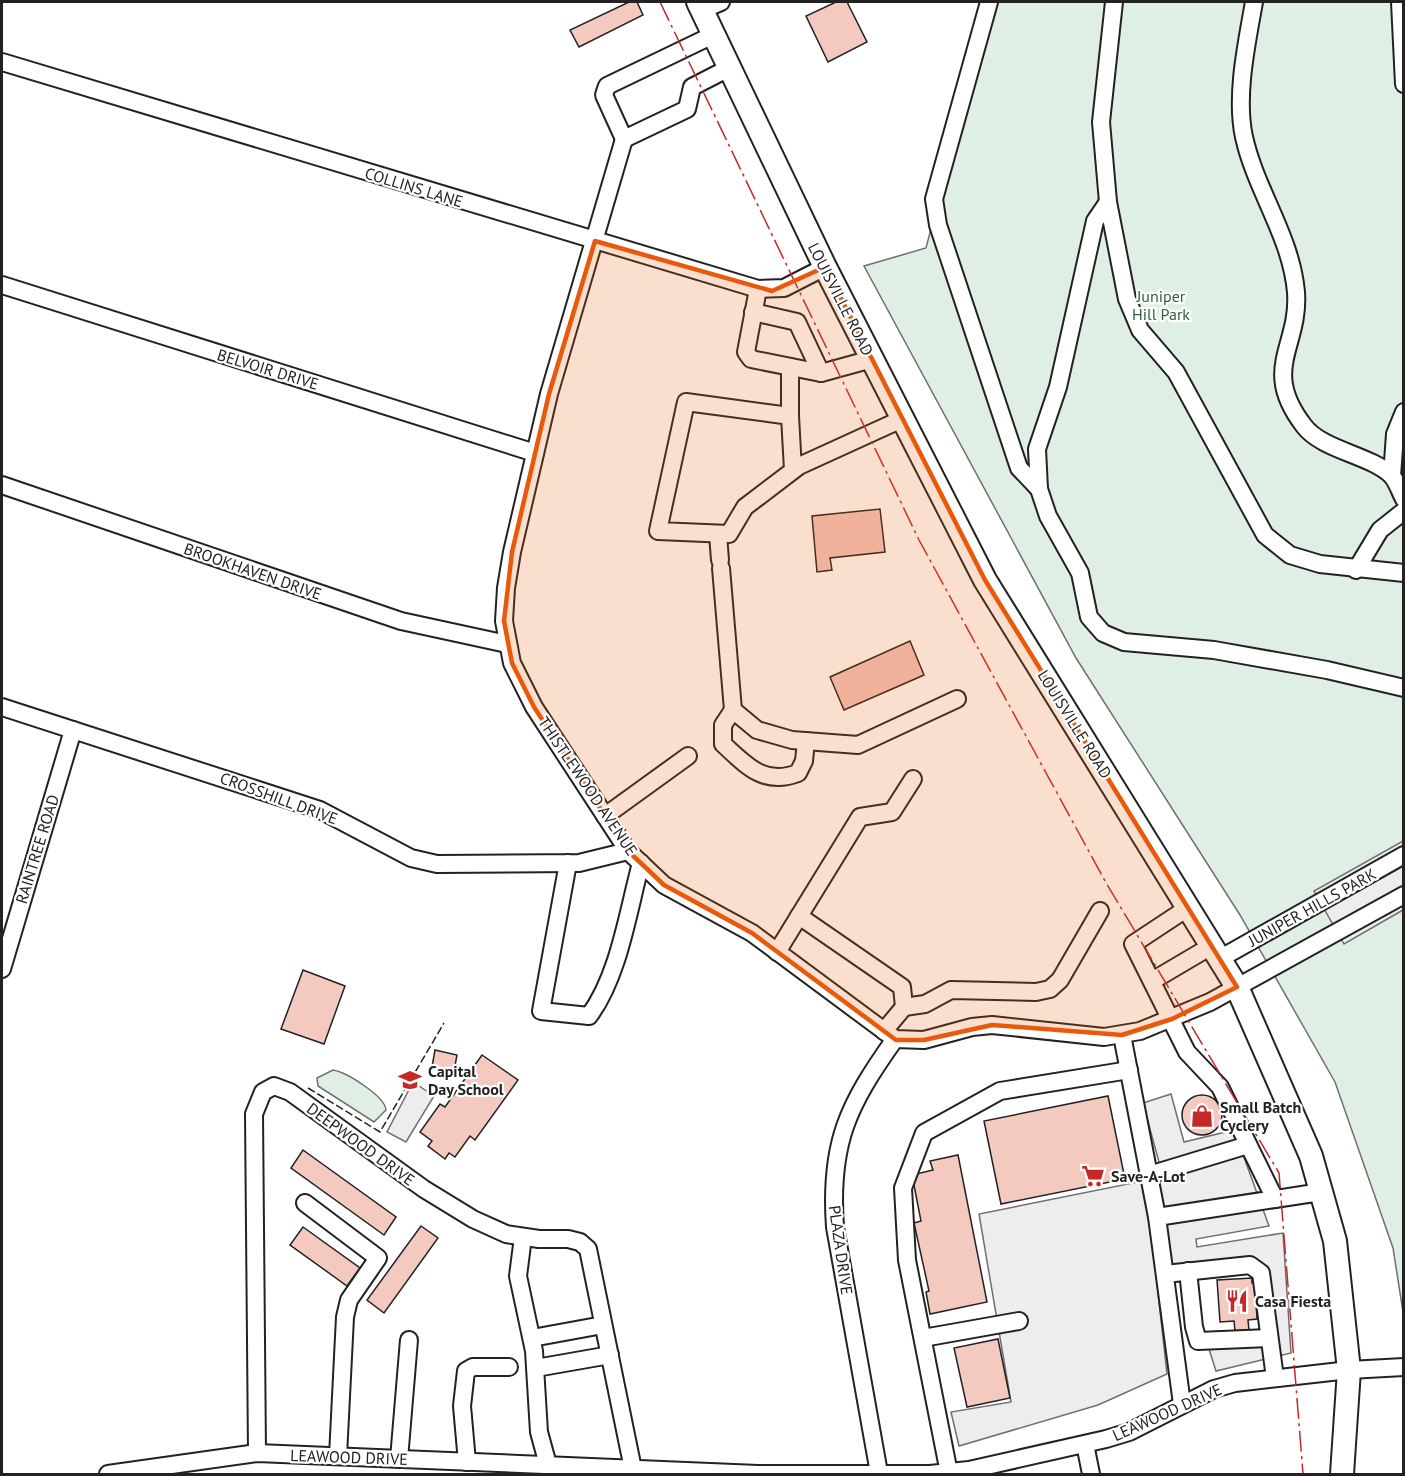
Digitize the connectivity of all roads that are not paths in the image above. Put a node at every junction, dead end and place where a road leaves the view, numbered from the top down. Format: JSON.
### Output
{"nodes":[{"id":1,"x":989,"y":2,"type":"edge"},
{"id":2,"x":1114,"y":2,"type":"edge"},
{"id":3,"x":1254,"y":2,"type":"edge"},
{"id":4,"x":1400,"y":2,"type":"edge"},
{"id":5,"x":707,"y":4,"type":"edge"},
{"id":6,"x":714,"y":35,"type":"junction"},
{"id":7,"x":2,"y":62,"type":"edge"},
{"id":8,"x":729,"y":68,"type":"junction"},
{"id":9,"x":1404,"y":84,"type":"edge"},
{"id":10,"x":624,"y":139,"type":"junction"},
{"id":11,"x":1108,"y":202,"type":"junction"},
{"id":12,"x":595,"y":241,"type":"junction"},
{"id":13,"x":825,"y":267,"type":"junction"},
{"id":14,"x":2,"y":285,"type":"edge"},
{"id":15,"x":758,"y":289,"type":"junction"},
{"id":16,"x":753,"y":312,"type":"junction"},
{"id":17,"x":872,"y":359,"type":"junction"},
{"id":18,"x":790,"y":367,"type":"junction"},
{"id":19,"x":821,"y":373,"type":"junction"},
{"id":20,"x":1404,"y":412,"type":"edge"},
{"id":21,"x":790,"y":416,"type":"junction"},
{"id":22,"x":903,"y":419,"type":"junction"},
{"id":23,"x":535,"y":453,"type":"junction"},
{"id":24,"x":793,"y":470,"type":"junction"},
{"id":25,"x":1392,"y":476,"type":"junction"},
{"id":26,"x":2,"y":485,"type":"edge"},
{"id":27,"x":1039,"y":489,"type":"junction"},
{"id":28,"x":1404,"y":500,"type":"edge"},
{"id":29,"x":1404,"y":511,"type":"edge"},
{"id":30,"x":718,"y":534,"type":"junction"},
{"id":31,"x":1356,"y":570,"type":"junction"},
{"id":32,"x":1404,"y":573,"type":"edge"},
{"id":33,"x":507,"y":644,"type":"junction"},
{"id":34,"x":1404,"y":688,"type":"edge"},
{"id":35,"x":957,"y":699,"type":"dead end"},
{"id":36,"x":2,"y":706,"type":"edge"},
{"id":37,"x":733,"y":710,"type":"junction"},
{"id":38,"x":73,"y":730,"type":"junction"},
{"id":39,"x":806,"y":741,"type":"junction"},
{"id":40,"x":688,"y":756,"type":"dead end"},
{"id":41,"x":913,"y":779,"type":"dead end"},
{"id":42,"x":605,"y":816,"type":"junction"},
{"id":43,"x":628,"y":851,"type":"junction"},
{"id":44,"x":1404,"y":855,"type":"edge"},
{"id":45,"x":568,"y":863,"type":"junction"},
{"id":46,"x":641,"y":863,"type":"junction"},
{"id":47,"x":1404,"y":895,"type":"edge"},
{"id":48,"x":1189,"y":907,"type":"junction"},
{"id":49,"x":1100,"y":911,"type":"dead end"},
{"id":50,"x":799,"y":916,"type":"junction"},
{"id":51,"x":777,"y":952,"type":"junction"},
{"id":52,"x":1217,"y":952,"type":"junction"},
{"id":53,"x":2,"y":969,"type":"edge"},
{"id":54,"x":1152,"y":981,"type":"junction"},
{"id":55,"x":1237,"y":987,"type":"junction"},
{"id":56,"x":904,"y":1007,"type":"junction"},
{"id":57,"x":1172,"y":1019,"type":"junction"},
{"id":58,"x":890,"y":1035,"type":"junction"},
{"id":59,"x":1122,"y":1035,"type":"junction"},
{"id":60,"x":1129,"y":1070,"type":"junction"},
{"id":61,"x":1248,"y":1145,"type":"junction"},
{"id":62,"x":1149,"y":1175,"type":"junction"},
{"id":63,"x":1321,"y":1192,"type":"junction"},
{"id":64,"x":1275,"y":1199,"type":"junction"},
{"id":65,"x":305,"y":1203,"type":"dead end"},
{"id":66,"x":1157,"y":1217,"type":"junction"},
{"id":67,"x":523,"y":1237,"type":"junction"},
{"id":68,"x":1188,"y":1271,"type":"junction"},
{"id":69,"x":1165,"y":1274,"type":"junction"},
{"id":70,"x":1019,"y":1321,"type":"dead end"},
{"id":71,"x":603,"y":1326,"type":"junction"},
{"id":72,"x":532,"y":1338,"type":"junction"},
{"id":73,"x":922,"y":1338,"type":"junction"},
{"id":74,"x":1269,"y":1338,"type":"junction"},
{"id":75,"x":409,"y":1340,"type":"dead end"},
{"id":76,"x":610,"y":1355,"type":"junction"},
{"id":77,"x":509,"y":1367,"type":"dead end"},
{"id":78,"x":1404,"y":1367,"type":"edge"},
{"id":79,"x":536,"y":1368,"type":"junction"},
{"id":80,"x":1349,"y":1370,"type":"junction"},
{"id":81,"x":1275,"y":1378,"type":"junction"},
{"id":82,"x":1182,"y":1404,"type":"junction"},
{"id":83,"x":1085,"y":1444,"type":"junction"},
{"id":84,"x":257,"y":1453,"type":"junction"},
{"id":85,"x":339,"y":1456,"type":"junction"},
{"id":86,"x":399,"y":1459,"type":"junction"},
{"id":87,"x":467,"y":1462,"type":"junction"},
{"id":88,"x":548,"y":1465,"type":"junction"},
{"id":89,"x":633,"y":1469,"type":"junction"},
{"id":90,"x":987,"y":1470,"type":"edge"},
{"id":91,"x":949,"y":1473,"type":"edge"},
{"id":92,"x":108,"y":1474,"type":"edge"},
{"id":93,"x":786,"y":1474,"type":"edge"},
{"id":94,"x":890,"y":1474,"type":"edge"},
{"id":95,"x":1091,"y":1474,"type":"edge"},
{"id":96,"x":1342,"y":1474,"type":"edge"}],
"edges":[{"from":1,"to":27,"type":"street"},
{"from":2,"to":11,"type":"street"},
{"from":3,"to":25,"type":"street"},
{"from":4,"to":9,"type":"street"},
{"from":5,"to":6,"type":"main road","name":"LOUISVILLE ROAD"},
{"from":6,"to":8,"type":"main road","name":"LOUISVILLE ROAD"},
{"from":6,"to":10,"type":"street"},
{"from":7,"to":12,"type":"street","name":"COLLINS LANE"},
{"from":8,"to":10,"type":"street"},
{"from":8,"to":13,"type":"main road","name":"LOUISVILLE ROAD"},
{"from":10,"to":12,"type":"street","name":"THISTLEWOOD AVENUE"},
{"from":11,"to":27,"type":"street"},
{"from":11,"to":31,"type":"street"},
{"from":12,"to":15,"type":"street","name":"COLLINS LANE"},
{"from":12,"to":23,"type":"street","name":"THISTLEWOOD AVENUE"},
{"from":13,"to":15,"type":"street","name":"COLLINS LANE"},
{"from":13,"to":17,"type":"main road","name":"LOUISVILLE ROAD"},
{"from":14,"to":23,"type":"street","name":"BELVOIR DRIVE"},
{"from":15,"to":16,"type":"street"},
{"from":16,"to":18,"type":"street"},
{"from":16,"to":19,"type":"street"},
{"from":17,"to":19,"type":"street"},
{"from":17,"to":22,"type":"main road","name":"LOUISVILLE ROAD"},
{"from":18,"to":19,"type":"street"},
{"from":18,"to":21,"type":"street"},
{"from":20,"to":25,"type":"street"},
{"from":21,"to":24,"type":"street"},
{"from":21,"to":30,"type":"street"},
{"from":22,"to":24,"type":"street"},
{"from":22,"to":48,"type":"main road","name":"LOUISVILLE ROAD"},
{"from":23,"to":33,"type":"street","name":"THISTLEWOOD AVENUE"},
{"from":24,"to":30,"type":"street"},
{"from":25,"to":28,"type":"street"},
{"from":26,"to":33,"type":"street","name":"BROOKHAVEN DRIVE"},
{"from":27,"to":34,"type":"street"},
{"from":29,"to":31,"type":"street"},
{"from":30,"to":37,"type":"street"},
{"from":31,"to":32,"type":"street"},
{"from":33,"to":42,"type":"street","name":"THISTLEWOOD AVENUE"},
{"from":35,"to":39,"type":"street"},
{"from":36,"to":38,"type":"street","name":"CROSSHILL DRIVE"},
{"from":37,"to":39,"type":"street"},
{"from":37,"to":39,"type":"street"},
{"from":38,"to":45,"type":"street","name":"CROSSHILL DRIVE"},
{"from":38,"to":53,"type":"street","name":"RAINTREE ROAD"},
{"from":40,"to":42,"type":"street"},
{"from":41,"to":50,"type":"street"},
{"from":42,"to":43,"type":"street","name":"THISTLEWOOD AVENUE"},
{"from":43,"to":45,"type":"street","name":"CROSSHILL DRIVE"},
{"from":43,"to":46,"type":"street","name":"THISTLEWOOD AVENUE"},
{"from":44,"to":52,"type":"street","name":"JUNIPER HILLS PARK"},
{"from":45,"to":46,"type":"street"},
{"from":46,"to":51,"type":"street","name":"THISTLEWOOD AVENUE"},
{"from":47,"to":55,"type":"street","name":"JUNIPER HILLS PARK"},
{"from":48,"to":52,"type":"main road","name":"LOUISVILLE ROAD"},
{"from":48,"to":54,"type":"street"},
{"from":49,"to":56,"type":"street"},
{"from":50,"to":51,"type":"street"},
{"from":50,"to":56,"type":"street"},
{"from":51,"to":58,"type":"street","name":"THISTLEWOOD AVENUE"},
{"from":52,"to":54,"type":"street","name":"JUNIPER HILLS PARK"},
{"from":52,"to":55,"type":"main road","name":"LOUISVILLE ROAD"},
{"from":54,"to":57,"type":"street"},
{"from":55,"to":57,"type":"street"},
{"from":55,"to":63,"type":"main road","name":"LOUISVILLE ROAD"},
{"from":56,"to":58,"type":"street","name":"PLAZA DRIVE"},
{"from":57,"to":59,"type":"street"},
{"from":57,"to":61,"type":"street"},
{"from":58,"to":59,"type":"street"},
{"from":58,"to":94,"type":"street","name":"PLAZA DRIVE"},
{"from":59,"to":60,"type":"street"},
{"from":60,"to":62,"type":"street"},
{"from":60,"to":73,"type":"street"},
{"from":61,"to":62,"type":"street"},
{"from":61,"to":64,"type":"street"},
{"from":62,"to":66,"type":"street"},
{"from":63,"to":64,"type":"street"},
{"from":63,"to":80,"type":"main road","name":"LOUISVILLE ROAD"},
{"from":64,"to":66,"type":"street"},
{"from":65,"to":85,"type":"street"},
{"from":66,"to":69,"type":"street"},
{"from":67,"to":71,"type":"street","name":"DEEPWOOD DRIVE"},
{"from":67,"to":72,"type":"street"},
{"from":67,"to":84,"type":"street","name":"DEEPWOOD DRIVE"},
{"from":68,"to":69,"type":"street"},
{"from":68,"to":74,"type":"street"},
{"from":68,"to":74,"type":"street"},
{"from":69,"to":82,"type":"street"},
{"from":70,"to":73,"type":"street"},
{"from":71,"to":72,"type":"street"},
{"from":71,"to":76,"type":"street","name":"DEEPWOOD DRIVE"},
{"from":72,"to":79,"type":"street"},
{"from":73,"to":91,"type":"street"},
{"from":74,"to":81,"type":"street"},
{"from":75,"to":86,"type":"street"},
{"from":76,"to":79,"type":"street"},
{"from":76,"to":89,"type":"street","name":"DEEPWOOD DRIVE"},
{"from":77,"to":87,"type":"street"},
{"from":78,"to":80,"type":"street","name":"LEAWOOD DRIVE"},
{"from":79,"to":88,"type":"street"},
{"from":80,"to":81,"type":"street","name":"LEAWOOD DRIVE"},
{"from":80,"to":96,"type":"main road","name":"LOUISVILLE ROAD"},
{"from":81,"to":82,"type":"street","name":"LEAWOOD DRIVE"},
{"from":82,"to":83,"type":"street","name":"LEAWOOD DRIVE"},
{"from":83,"to":90,"type":"street","name":"LEAWOOD DRIVE"},
{"from":83,"to":95,"type":"street"},
{"from":84,"to":85,"type":"street","name":"LEAWOOD DRIVE"},
{"from":84,"to":92,"type":"street","name":"LEAWOOD DRIVE"},
{"from":85,"to":86,"type":"street","name":"LEAWOOD DRIVE"},
{"from":86,"to":87,"type":"street","name":"LEAWOOD DRIVE"},
{"from":87,"to":88,"type":"street","name":"LEAWOOD DRIVE"},
{"from":88,"to":89,"type":"street","name":"LEAWOOD DRIVE"},
{"from":89,"to":93,"type":"street","name":"LEAWOOD DRIVE"},
{"from":90,"to":91,"type":"street","name":"LEAWOOD DRIVE"},
{"from":91,"to":94,"type":"street","name":"LEAWOOD DRIVE"},
{"from":93,"to":94,"type":"street","name":"LEAWOOD DRIVE"}]}
